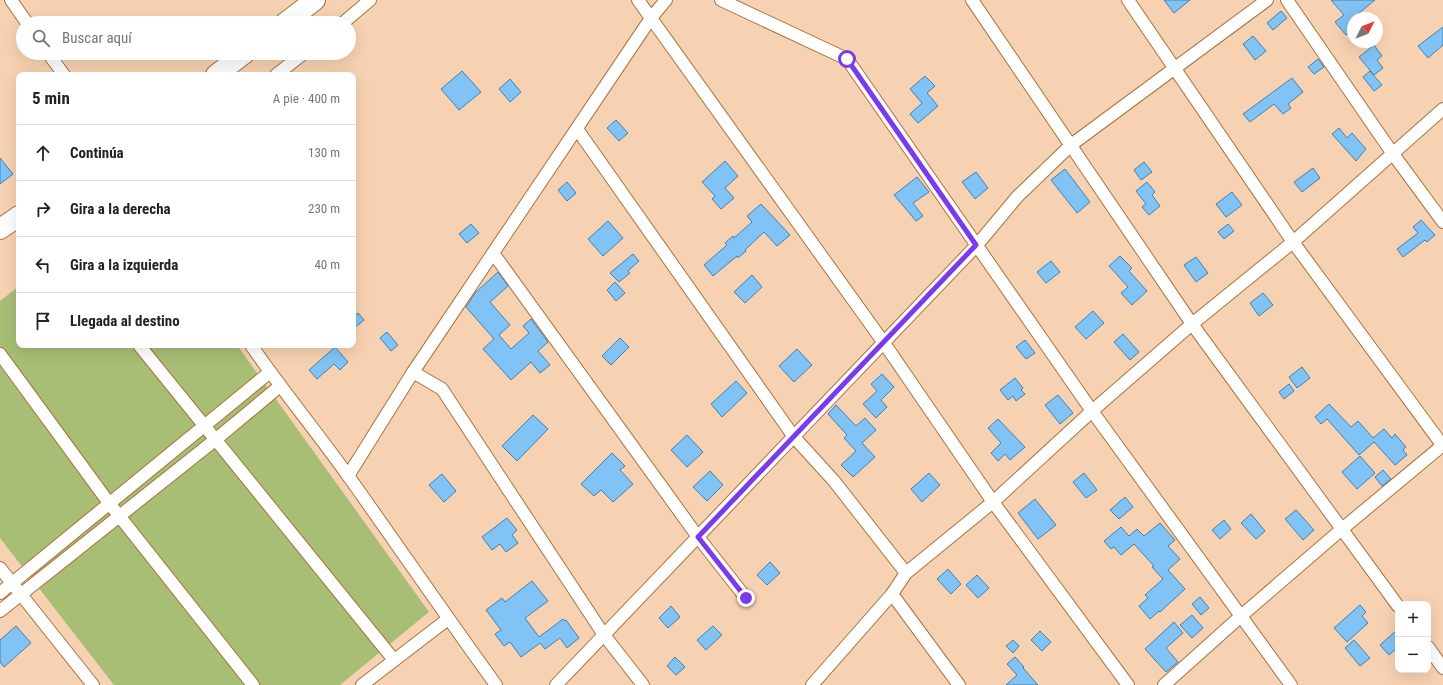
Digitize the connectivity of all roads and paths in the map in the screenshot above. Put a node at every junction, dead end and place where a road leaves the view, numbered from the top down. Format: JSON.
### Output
{"nodes":[{"id":1,"x":11,"y":0,"type":"edge"},
{"id":2,"x":315,"y":0,"type":"edge"},
{"id":3,"x":370,"y":0,"type":"edge"},
{"id":4,"x":638,"y":0,"type":"edge"},
{"id":5,"x":666,"y":0,"type":"edge"},
{"id":6,"x":721,"y":0,"type":"edge"},
{"id":7,"x":972,"y":0,"type":"edge"},
{"id":8,"x":1128,"y":0,"type":"edge"},
{"id":9,"x":1267,"y":0,"type":"edge"},
{"id":10,"x":1287,"y":0,"type":"edge"},
{"id":11,"x":22,"y":16,"type":"edge"},
{"id":12,"x":294,"y":16,"type":"edge"},
{"id":13,"x":351,"y":16,"type":"edge"},
{"id":14,"x":651,"y":18,"type":"junction"},
{"id":15,"x":53,"y":60,"type":"edge"},
{"id":16,"x":236,"y":60,"type":"edge"},
{"id":17,"x":295,"y":60,"type":"edge"},
{"id":18,"x":1174,"y":68,"type":"junction"},
{"id":19,"x":62,"y":72,"type":"edge"},
{"id":20,"x":220,"y":72,"type":"edge"},
{"id":21,"x":280,"y":72,"type":"edge"},
{"id":22,"x":1443,"y":109,"type":"edge"},
{"id":23,"x":577,"y":129,"type":"junction"},
{"id":24,"x":1071,"y":145,"type":"junction"},
{"id":25,"x":1393,"y":154,"type":"junction"},
{"id":26,"x":16,"y":218,"type":"edge"},
{"id":27,"x":1443,"y":222,"type":"edge"},
{"id":28,"x":0,"y":229,"type":"edge"},
{"id":29,"x":1293,"y":242,"type":"junction"},
{"id":30,"x":976,"y":245,"type":"junction"},
{"id":31,"x":493,"y":253,"type":"junction"},
{"id":32,"x":1192,"y":324,"type":"junction"},
{"id":33,"x":884,"y":343,"type":"junction"},
{"id":34,"x":141,"y":348,"type":"edge"},
{"id":35,"x":253,"y":348,"type":"edge"},
{"id":36,"x":0,"y":354,"type":"edge"},
{"id":37,"x":270,"y":372,"type":"junction"},
{"id":38,"x":413,"y":372,"type":"junction"},
{"id":39,"x":280,"y":386,"type":"junction"},
{"id":40,"x":1092,"y":411,"type":"junction"},
{"id":41,"x":204,"y":426,"type":"junction"},
{"id":42,"x":794,"y":437,"type":"junction"},
{"id":43,"x":215,"y":440,"type":"junction"},
{"id":44,"x":1443,"y":446,"type":"edge"},
{"id":45,"x":348,"y":476,"type":"junction"},
{"id":46,"x":993,"y":502,"type":"junction"},
{"id":47,"x":109,"y":503,"type":"junction"},
{"id":48,"x":119,"y":515,"type":"junction"},
{"id":49,"x":1342,"y":529,"type":"junction"},
{"id":50,"x":698,"y":537,"type":"junction"},
{"id":51,"x":0,"y":568,"type":"edge"},
{"id":52,"x":906,"y":573,"type":"junction"},
{"id":53,"x":12,"y":583,"type":"junction"},
{"id":54,"x":0,"y":592,"type":"edge"},
{"id":55,"x":21,"y":594,"type":"junction"},
{"id":56,"x":892,"y":594,"type":"junction"},
{"id":57,"x":746,"y":598,"type":"dead end"},
{"id":58,"x":1395,"y":602,"type":"edge"},
{"id":59,"x":0,"y":611,"type":"edge"},
{"id":60,"x":1241,"y":616,"type":"junction"},
{"id":61,"x":448,"y":619,"type":"junction"},
{"id":62,"x":604,"y":635,"type":"junction"},
{"id":63,"x":1431,"y":651,"type":"edge"},
{"id":64,"x":394,"y":660,"type":"junction"},
{"id":65,"x":1443,"y":668,"type":"edge"},
{"id":66,"x":93,"y":685,"type":"edge"},
{"id":67,"x":253,"y":685,"type":"edge"},
{"id":68,"x":362,"y":685,"type":"edge"},
{"id":69,"x":496,"y":685,"type":"edge"},
{"id":70,"x":556,"y":685,"type":"edge"},
{"id":71,"x":643,"y":685,"type":"edge"},
{"id":72,"x":812,"y":685,"type":"edge"},
{"id":73,"x":959,"y":685,"type":"edge"},
{"id":74,"x":1128,"y":685,"type":"edge"},
{"id":75,"x":1164,"y":685,"type":"edge"},
{"id":76,"x":1291,"y":685,"type":"edge"}],
"edges":[{"from":1,"to":11,"type":"street"},
{"from":2,"to":12,"type":"highway"},
{"from":3,"to":13,"type":"street"},
{"from":4,"to":14,"type":"street"},
{"from":5,"to":14,"type":"street"},
{"from":6,"to":30,"type":"street"},
{"from":7,"to":24,"type":"street"},
{"from":8,"to":18,"type":"street"},
{"from":9,"to":18,"type":"street"},
{"from":10,"to":25,"type":"street"},
{"from":14,"to":23,"type":"street"},
{"from":14,"to":33,"type":"street"},
{"from":15,"to":19,"type":"street"},
{"from":16,"to":20,"type":"highway"},
{"from":17,"to":21,"type":"street"},
{"from":18,"to":24,"type":"street"},
{"from":18,"to":29,"type":"street"},
{"from":22,"to":25,"type":"street"},
{"from":23,"to":31,"type":"street"},
{"from":23,"to":42,"type":"street"},
{"from":24,"to":30,"type":"street"},
{"from":24,"to":32,"type":"street"},
{"from":25,"to":27,"type":"street"},
{"from":25,"to":29,"type":"street"},
{"from":26,"to":28,"type":"highway"},
{"from":29,"to":32,"type":"street"},
{"from":29,"to":44,"type":"street"},
{"from":30,"to":33,"type":"street"},
{"from":30,"to":40,"type":"street"},
{"from":31,"to":38,"type":"street"},
{"from":31,"to":50,"type":"street"},
{"from":32,"to":40,"type":"street"},
{"from":32,"to":49,"type":"street"},
{"from":33,"to":42,"type":"street"},
{"from":33,"to":46,"type":"street"},
{"from":34,"to":41,"type":"street"},
{"from":35,"to":37,"type":"street"},
{"from":36,"to":47,"type":"street"},
{"from":37,"to":39,"type":"street"},
{"from":37,"to":41,"type":"street"},
{"from":38,"to":45,"type":"street"},
{"from":38,"to":62,"type":"street"},
{"from":39,"to":43,"type":"street"},
{"from":39,"to":45,"type":"street"},
{"from":40,"to":46,"type":"street"},
{"from":40,"to":60,"type":"street"},
{"from":41,"to":43,"type":"street"},
{"from":41,"to":47,"type":"street"},
{"from":42,"to":50,"type":"street"},
{"from":42,"to":52,"type":"street"},
{"from":43,"to":48,"type":"street"},
{"from":43,"to":64,"type":"street"},
{"from":44,"to":49,"type":"street"},
{"from":45,"to":61,"type":"street"},
{"from":46,"to":52,"type":"street"},
{"from":46,"to":74,"type":"street"},
{"from":47,"to":48,"type":"street"},
{"from":47,"to":53,"type":"street"},
{"from":48,"to":55,"type":"street"},
{"from":48,"to":67,"type":"street"},
{"from":49,"to":58,"type":"street"},
{"from":49,"to":60,"type":"street"},
{"from":50,"to":57,"type":"street"},
{"from":50,"to":62,"type":"street"},
{"from":51,"to":53,"type":"street"},
{"from":52,"to":56,"type":"street"},
{"from":53,"to":54,"type":"street"},
{"from":53,"to":55,"type":"street"},
{"from":55,"to":59,"type":"street"},
{"from":55,"to":66,"type":"street"},
{"from":56,"to":72,"type":"street"},
{"from":56,"to":73,"type":"street"},
{"from":60,"to":75,"type":"street"},
{"from":60,"to":76,"type":"street"},
{"from":61,"to":64,"type":"street"},
{"from":61,"to":69,"type":"street"},
{"from":62,"to":70,"type":"street"},
{"from":62,"to":71,"type":"street"},
{"from":63,"to":65,"type":"street"},
{"from":64,"to":68,"type":"street"}]}
